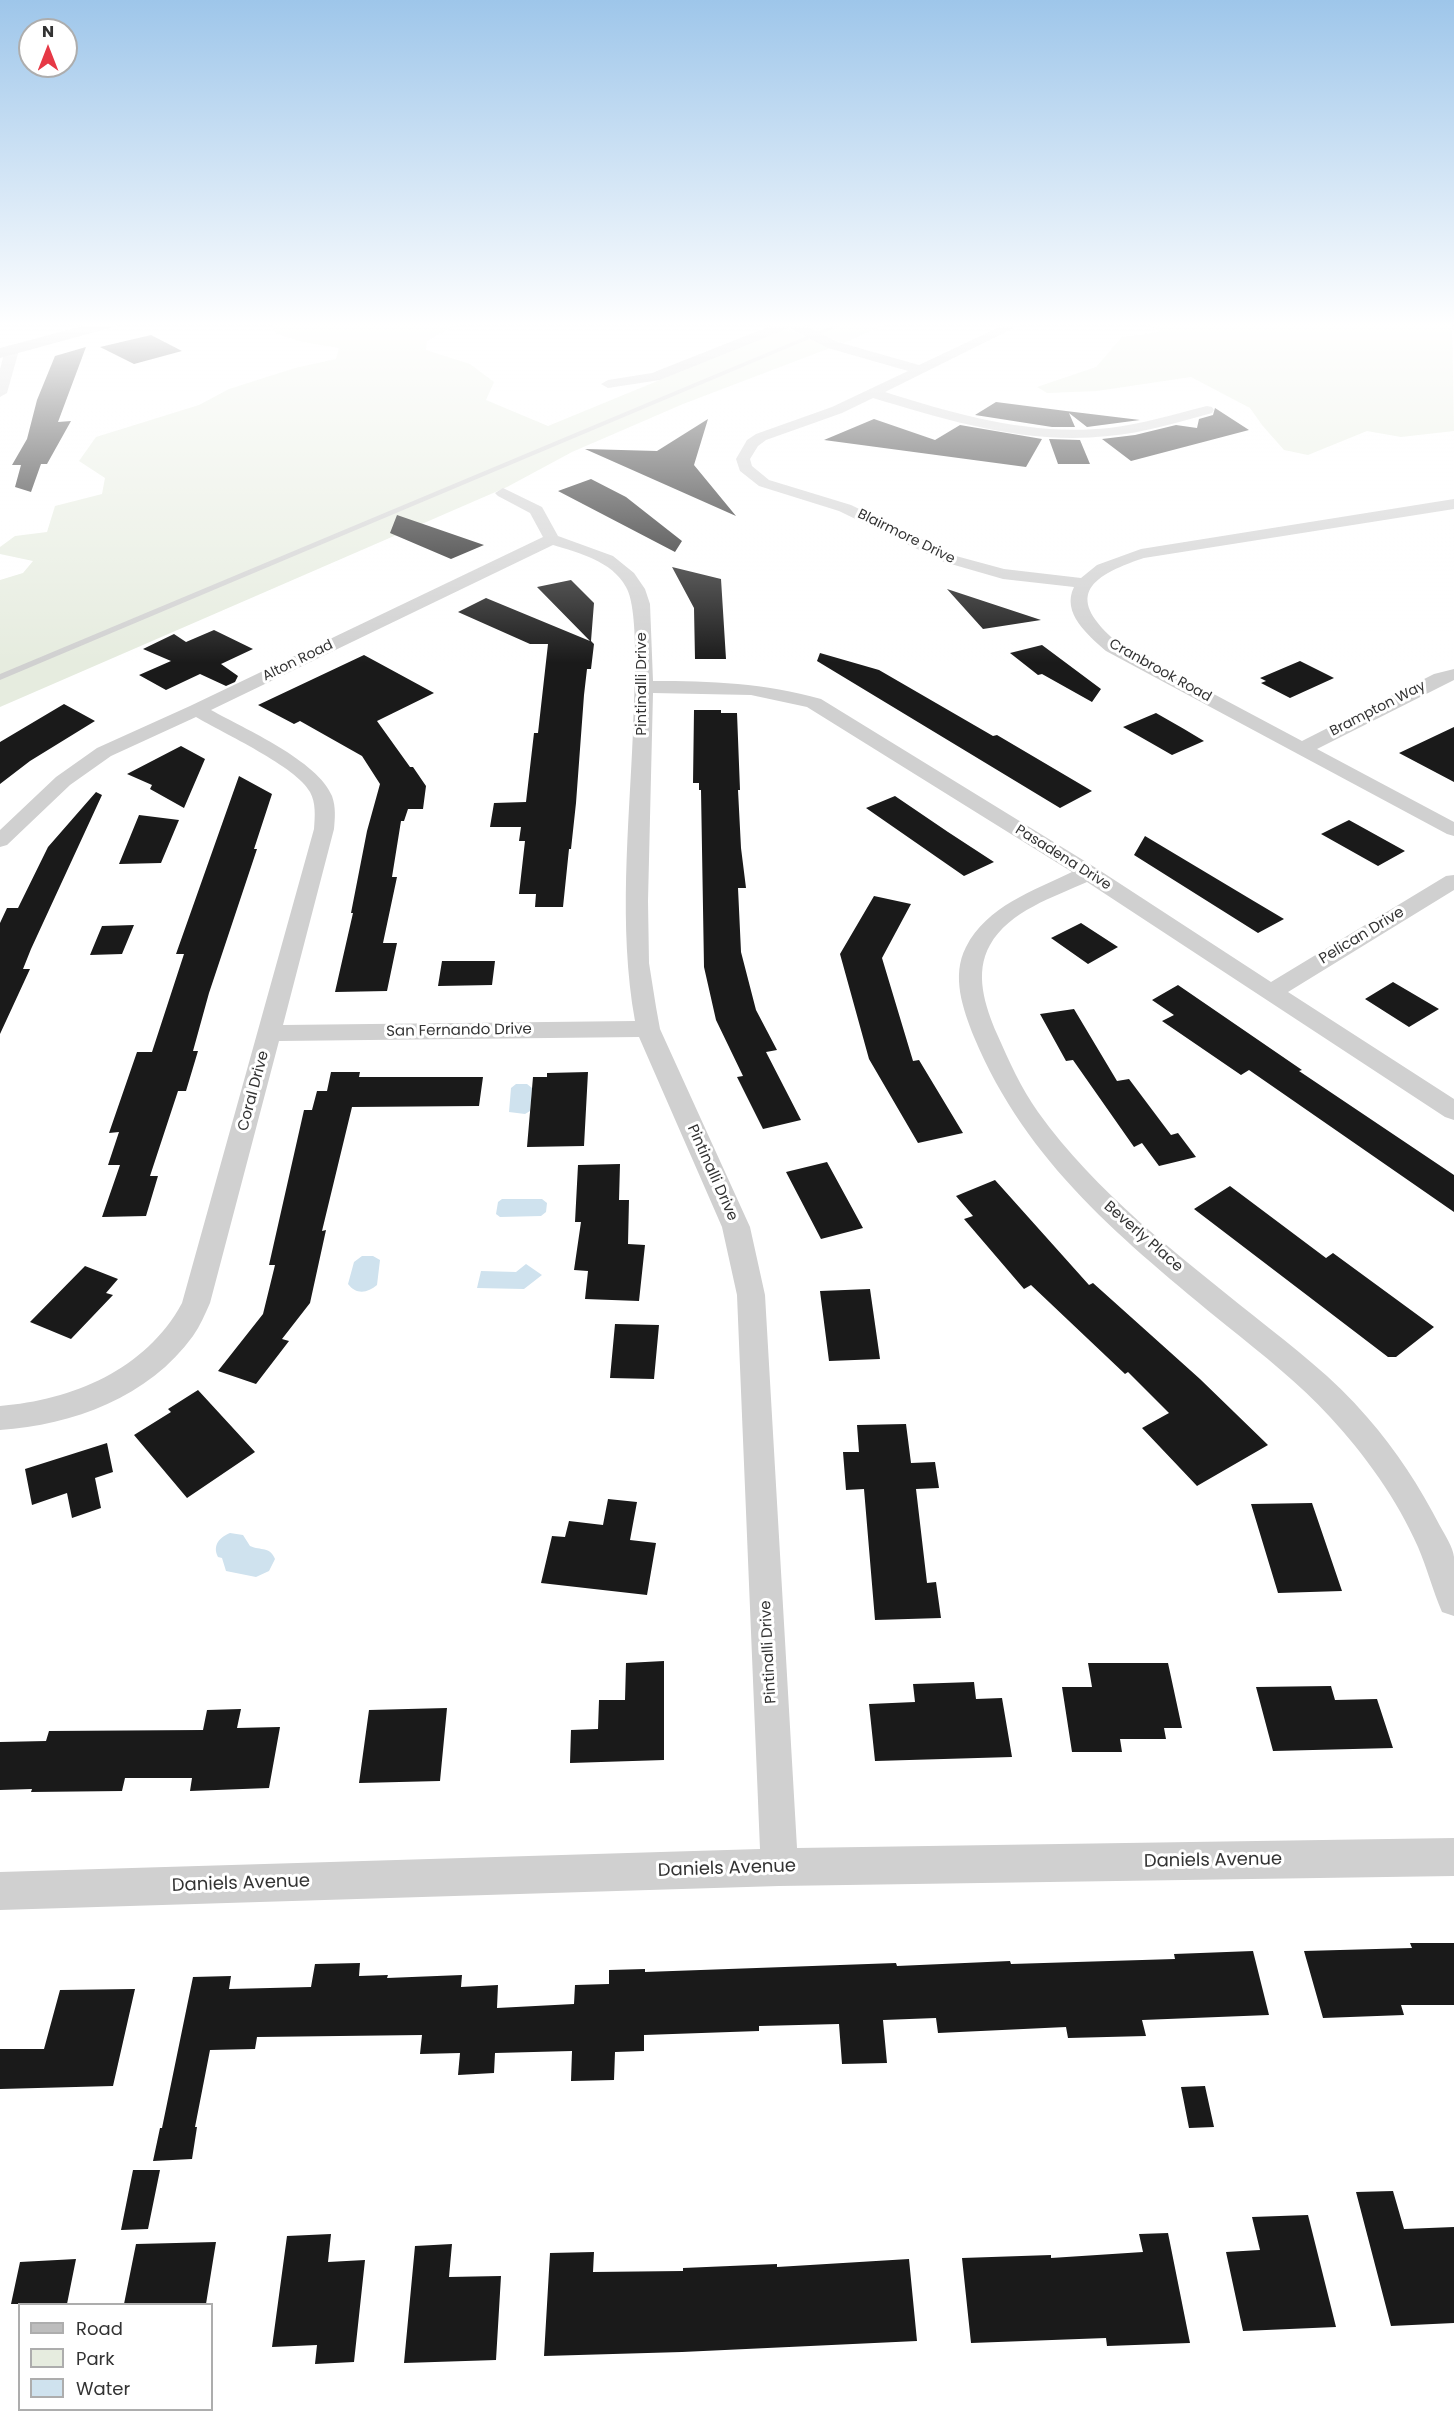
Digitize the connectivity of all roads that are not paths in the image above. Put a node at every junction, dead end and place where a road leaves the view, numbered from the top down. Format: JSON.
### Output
{"nodes":[{"id":1,"x":573,"y":436,"type":"edge"},
{"id":2,"x":763,"y":436,"type":"edge"},
{"id":3,"x":503,"y":493,"type":"dead end"},
{"id":4,"x":1454,"y":504,"type":"edge"},
{"id":5,"x":552,"y":539,"type":"junction"},
{"id":6,"x":1084,"y":584,"type":"junction"},
{"id":7,"x":1454,"y":674,"type":"edge"},
{"id":8,"x":0,"y":677,"type":"edge"},
{"id":9,"x":644,"y":687,"type":"junction"},
{"id":10,"x":198,"y":710,"type":"junction"},
{"id":11,"x":1303,"y":748,"type":"junction"},
{"id":12,"x":1454,"y":830,"type":"edge"},
{"id":13,"x":1,"y":838,"type":"edge"},
{"id":14,"x":1088,"y":873,"type":"junction"},
{"id":15,"x":1454,"y":881,"type":"edge"},
{"id":16,"x":1271,"y":992,"type":"junction"},
{"id":17,"x":648,"y":1029,"type":"junction"},
{"id":18,"x":269,"y":1033,"type":"junction"},
{"id":19,"x":1454,"y":1111,"type":"edge"},
{"id":20,"x":0,"y":1418,"type":"edge"},
{"id":21,"x":1454,"y":1601,"type":"edge"},
{"id":22,"x":1454,"y":1857,"type":"edge"},
{"id":23,"x":779,"y":1867,"type":"junction"},
{"id":24,"x":0,"y":1891,"type":"edge"}],
"edges":[{"from":1,"to":8,"type":"lane"},
{"from":2,"to":6,"type":"street","name":"Blairmore Drive"},
{"from":3,"to":5,"type":"street"},
{"from":4,"to":6,"type":"street"},
{"from":5,"to":9,"type":"street","name":"Pintinalli Drive"},
{"from":5,"to":10,"type":"street","name":"Alton Road"},
{"from":6,"to":11,"type":"street","name":"Cranbrook Road"},
{"from":7,"to":11,"type":"street","name":"Brampton Way"},
{"from":9,"to":14,"type":"street","name":"Pasadena Drive"},
{"from":9,"to":17,"type":"street","name":"Pintinalli Drive"},
{"from":10,"to":13,"type":"street","name":"Alton Road"},
{"from":10,"to":18,"type":"street","name":"Coral Drive"},
{"from":11,"to":12,"type":"street","name":"Cranbrook Road"},
{"from":14,"to":16,"type":"street","name":"Pasadena Drive"},
{"from":14,"to":21,"type":"street","name":"Beverly Place"},
{"from":15,"to":16,"type":"street","name":"Pelican Drive"},
{"from":16,"to":19,"type":"street","name":"Pasadena Drive"},
{"from":17,"to":18,"type":"street","name":"San Fernando Drive"},
{"from":17,"to":23,"type":"street","name":"Pintinalli Drive"},
{"from":18,"to":20,"type":"street","name":"Coral Drive"},
{"from":22,"to":23,"type":"street","name":"Daniels Avenue"},
{"from":23,"to":24,"type":"street","name":"Daniels Avenue"}]}
